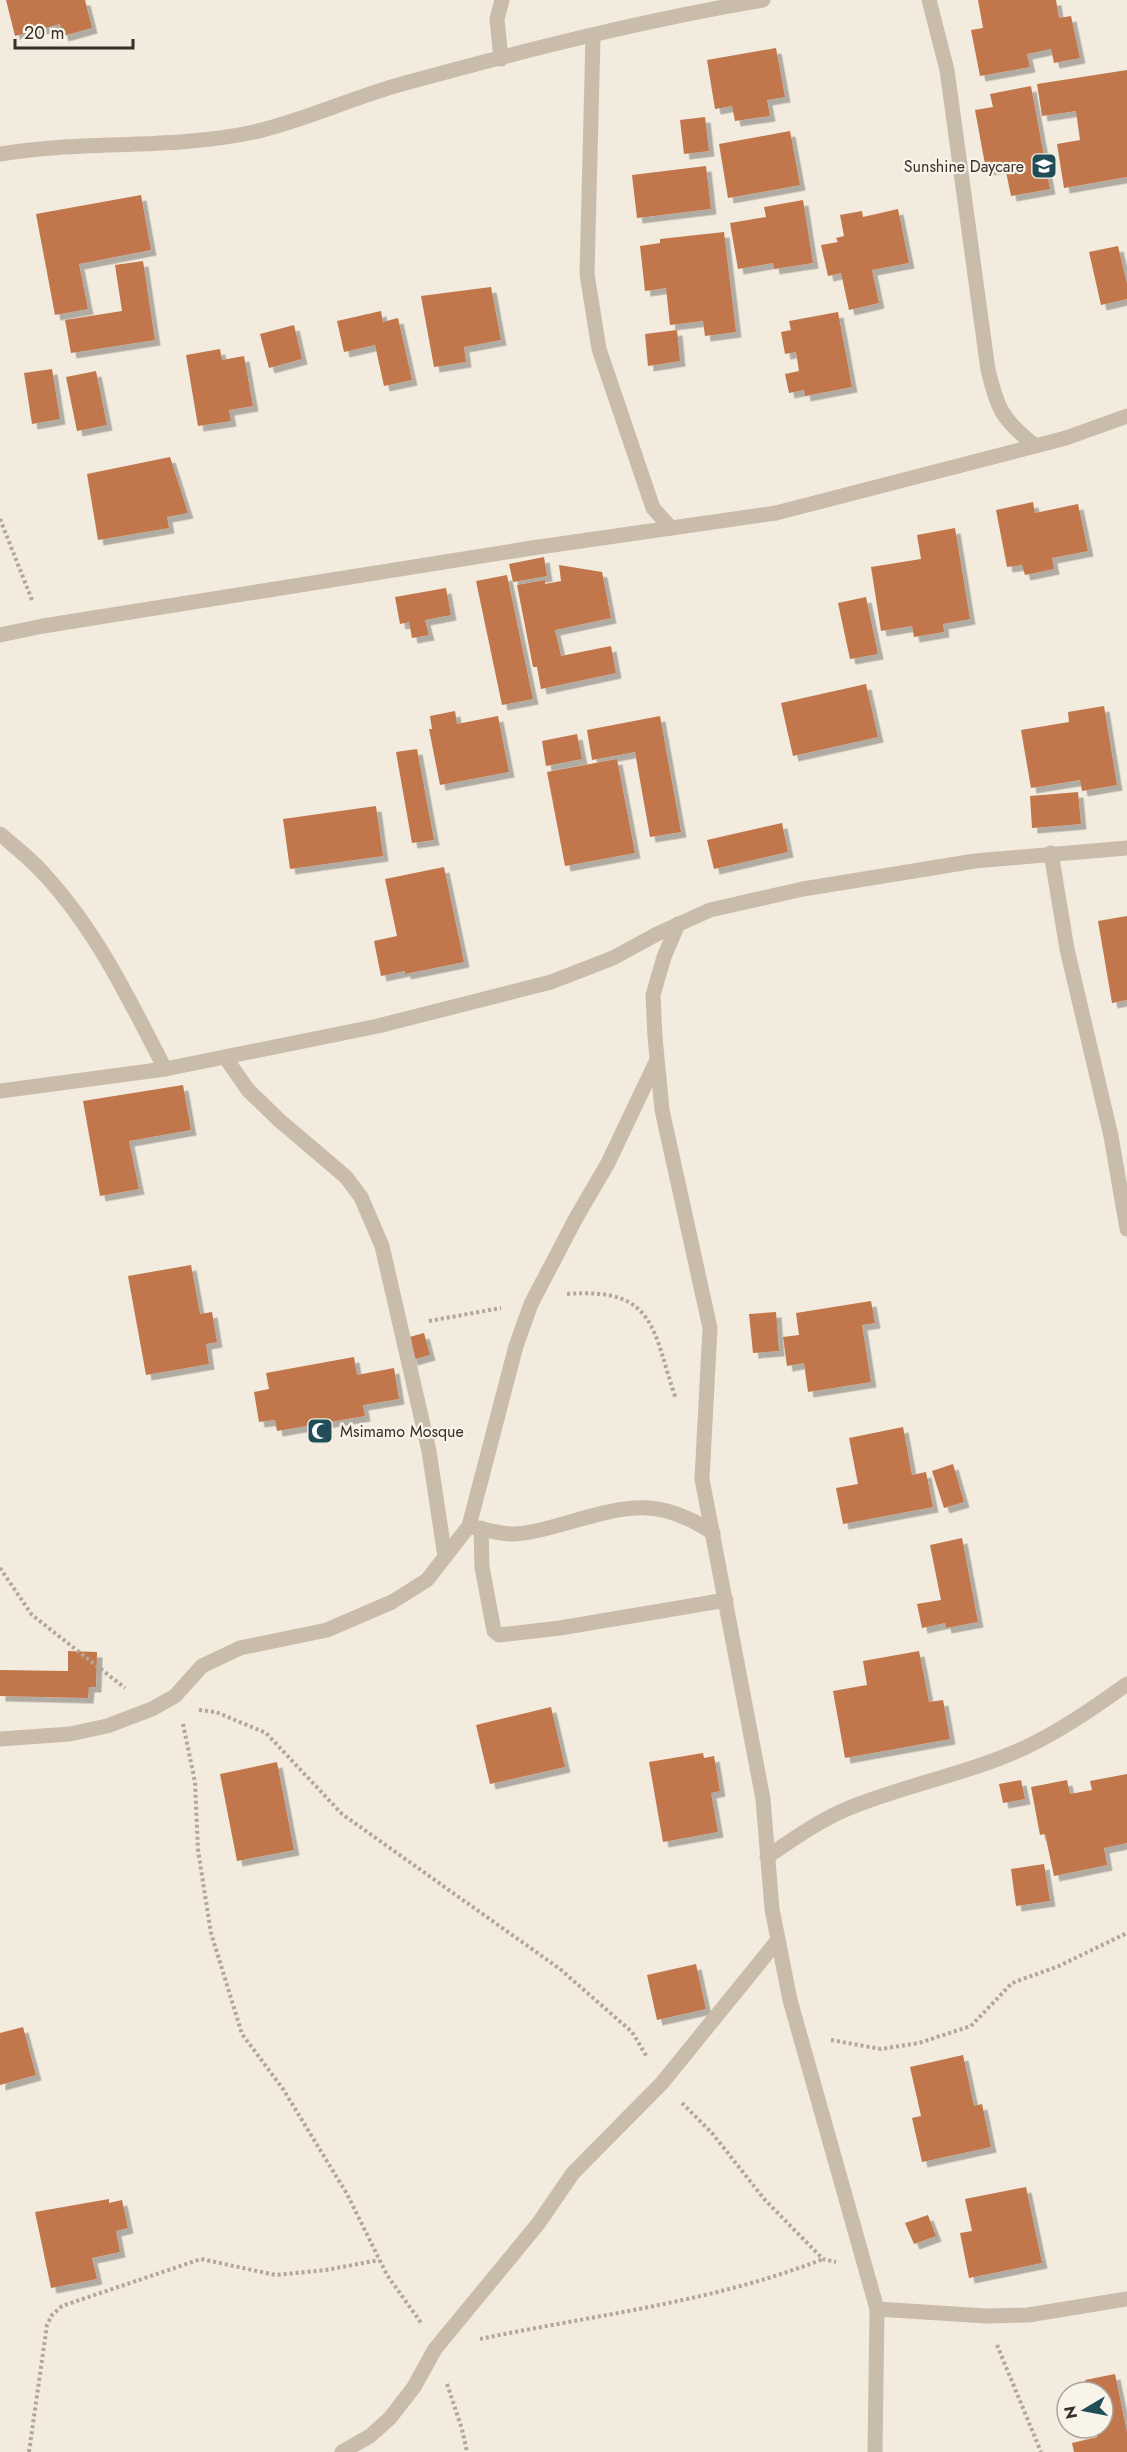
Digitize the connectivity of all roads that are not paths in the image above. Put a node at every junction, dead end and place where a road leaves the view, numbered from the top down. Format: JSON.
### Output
{"nodes":[{"id":1,"x":502,"y":0,"type":"edge"},
{"id":2,"x":764,"y":0,"type":"edge"},
{"id":3,"x":929,"y":0,"type":"edge"},
{"id":4,"x":593,"y":37,"type":"junction"},
{"id":5,"x":501,"y":59,"type":"junction"},
{"id":6,"x":0,"y":154,"type":"edge"},
{"id":7,"x":1127,"y":416,"type":"edge"},
{"id":8,"x":1033,"y":444,"type":"junction"},
{"id":9,"x":671,"y":528,"type":"junction"},
{"id":10,"x":0,"y":636,"type":"edge"},
{"id":11,"x":0,"y":834,"type":"edge"},
{"id":12,"x":1127,"y":848,"type":"edge"},
{"id":13,"x":1052,"y":854,"type":"junction"},
{"id":14,"x":678,"y":924,"type":"junction"},
{"id":15,"x":225,"y":1057,"type":"junction"},
{"id":16,"x":656,"y":1062,"type":"junction"},
{"id":17,"x":165,"y":1069,"type":"junction"},
{"id":18,"x":0,"y":1091,"type":"edge"},
{"id":19,"x":1127,"y":1229,"type":"edge"},
{"id":20,"x":475,"y":1527,"type":"junction"},
{"id":21,"x":713,"y":1533,"type":"junction"},
{"id":22,"x":445,"y":1557,"type":"junction"},
{"id":23,"x":726,"y":1600,"type":"junction"},
{"id":24,"x":1127,"y":1684,"type":"edge"},
{"id":25,"x":0,"y":1739,"type":"edge"},
{"id":26,"x":767,"y":1857,"type":"junction"},
{"id":27,"x":778,"y":1940,"type":"junction"},
{"id":28,"x":1127,"y":2299,"type":"edge"},
{"id":29,"x":877,"y":2309,"type":"junction"},
{"id":30,"x":342,"y":2452,"type":"edge"},
{"id":31,"x":875,"y":2452,"type":"edge"}],
"edges":[{"from":1,"to":5,"type":"street"},
{"from":2,"to":4,"type":"street"},
{"from":3,"to":8,"type":"street"},
{"from":4,"to":5,"type":"street"},
{"from":4,"to":9,"type":"street"},
{"from":5,"to":6,"type":"street"},
{"from":7,"to":8,"type":"street"},
{"from":8,"to":9,"type":"street"},
{"from":9,"to":10,"type":"street"},
{"from":11,"to":17,"type":"street"},
{"from":12,"to":13,"type":"street"},
{"from":13,"to":14,"type":"street"},
{"from":13,"to":19,"type":"street"},
{"from":14,"to":15,"type":"street"},
{"from":14,"to":16,"type":"street"},
{"from":15,"to":17,"type":"street"},
{"from":15,"to":22,"type":"street"},
{"from":16,"to":20,"type":"street"},
{"from":16,"to":21,"type":"street"},
{"from":17,"to":18,"type":"street"},
{"from":20,"to":21,"type":"street"},
{"from":20,"to":22,"type":"street"},
{"from":20,"to":23,"type":"street"},
{"from":21,"to":23,"type":"street"},
{"from":22,"to":25,"type":"street"},
{"from":23,"to":26,"type":"street"},
{"from":24,"to":26,"type":"street"},
{"from":26,"to":27,"type":"street"},
{"from":27,"to":29,"type":"street"},
{"from":27,"to":30,"type":"street"},
{"from":28,"to":29,"type":"street"},
{"from":29,"to":31,"type":"street"}]}
